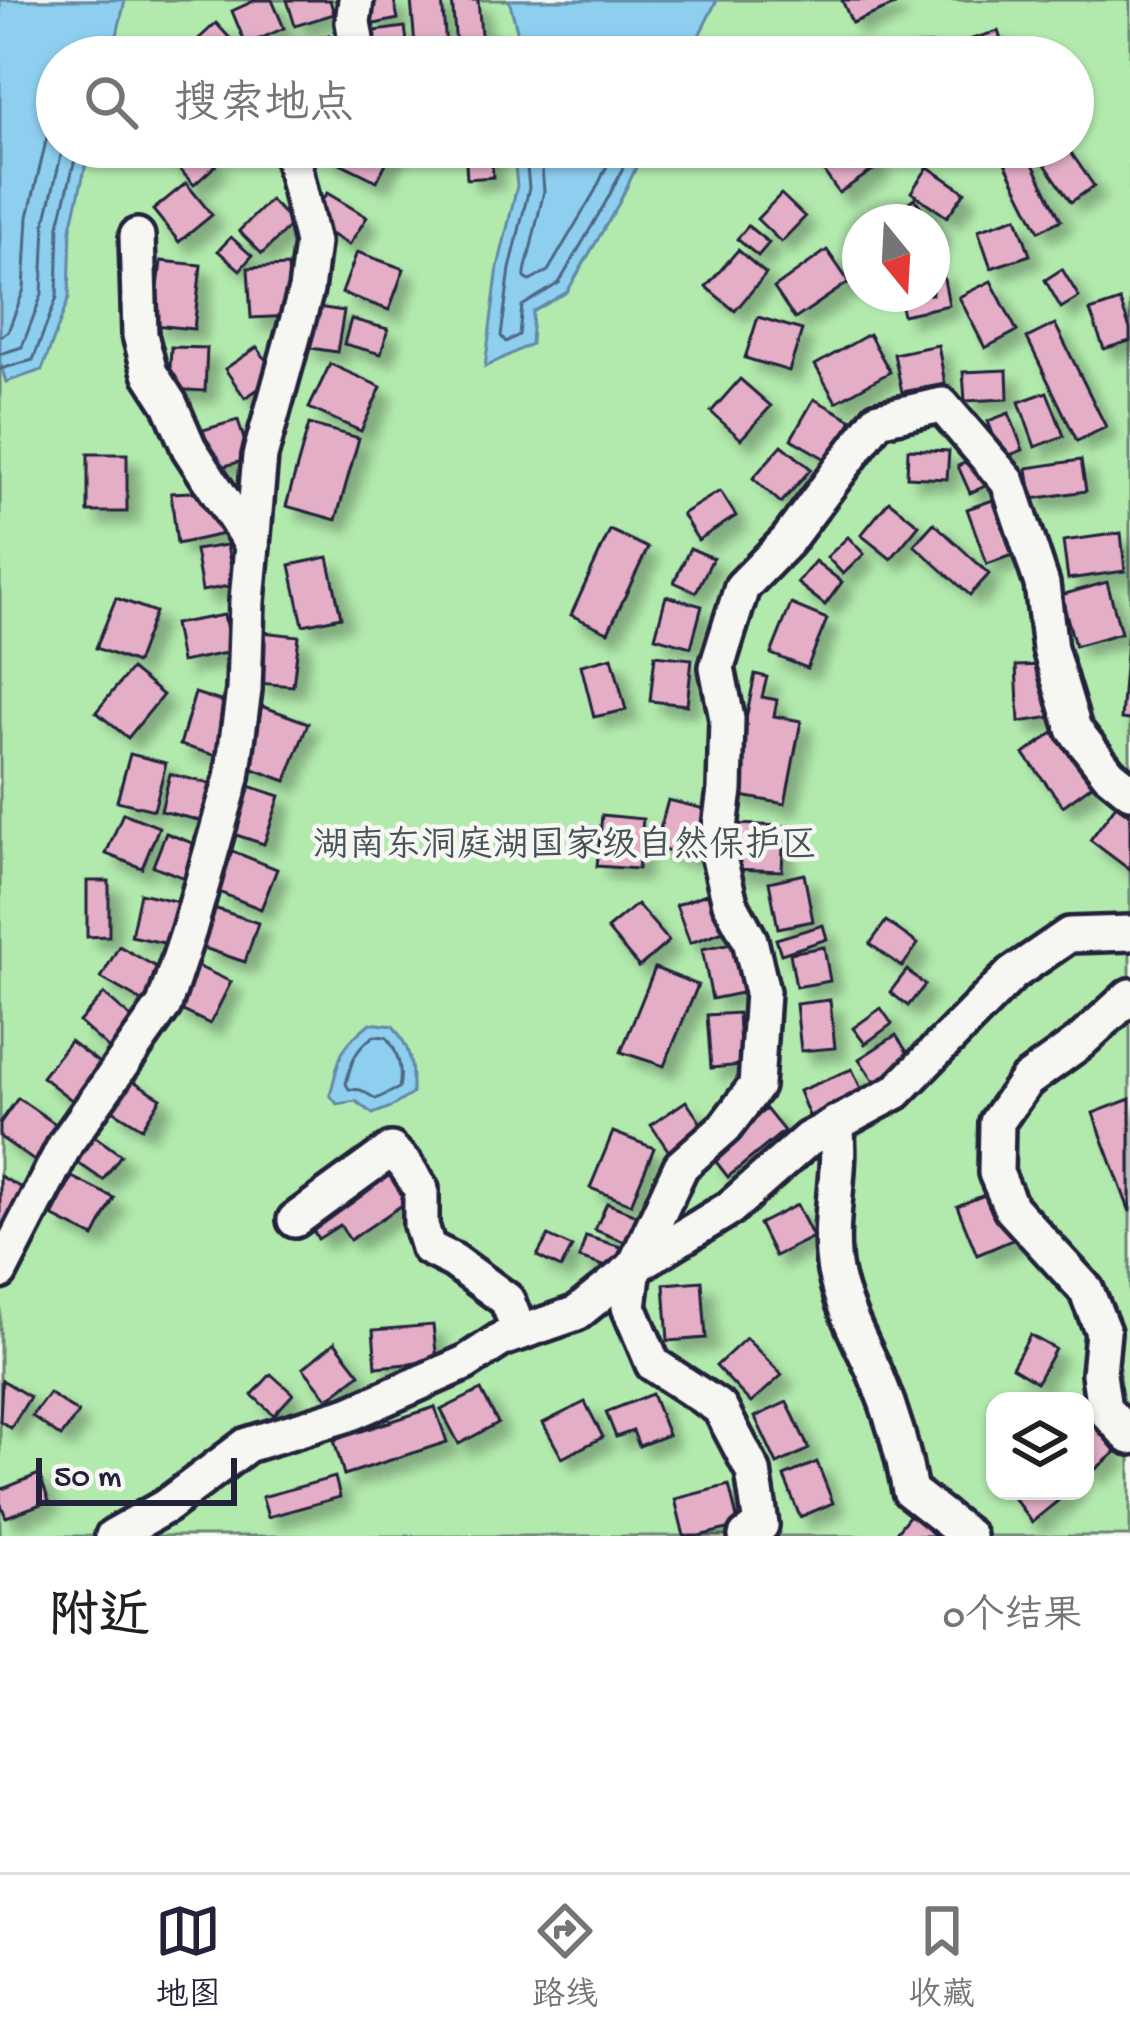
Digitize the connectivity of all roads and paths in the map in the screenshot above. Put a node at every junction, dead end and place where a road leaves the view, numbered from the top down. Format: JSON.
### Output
{"nodes":[{"id":1,"x":356,"y":0,"type":"edge"},
{"id":2,"x":355,"y":36,"type":"edge"},
{"id":3,"x":295,"y":168,"type":"edge"},
{"id":4,"x":137,"y":236,"type":"dead end"},
{"id":5,"x":252,"y":545,"type":"junction"},
{"id":6,"x":1130,"y":791,"type":"edge"},
{"id":7,"x":1130,"y":932,"type":"edge"},
{"id":8,"x":1130,"y":996,"type":"edge"},
{"id":9,"x":836,"y":1123,"type":"junction"},
{"id":10,"x":295,"y":1220,"type":"dead end"},
{"id":11,"x":634,"y":1267,"type":"junction"},
{"id":12,"x":0,"y":1272,"type":"edge"},
{"id":13,"x":520,"y":1333,"type":"junction"},
{"id":14,"x":1130,"y":1437,"type":"edge"},
{"id":15,"x":113,"y":1536,"type":"edge"},
{"id":16,"x":746,"y":1536,"type":"edge"},
{"id":17,"x":968,"y":1536,"type":"edge"}],
"edges":[{"from":1,"to":2,"type":"street"},
{"from":3,"to":5,"type":"street"},
{"from":4,"to":5,"type":"street"},
{"from":5,"to":12,"type":"street"},
{"from":6,"to":11,"type":"street"},
{"from":7,"to":9,"type":"street"},
{"from":8,"to":14,"type":"street"},
{"from":9,"to":11,"type":"street"},
{"from":9,"to":17,"type":"street"},
{"from":10,"to":13,"type":"street"},
{"from":11,"to":13,"type":"street"},
{"from":11,"to":16,"type":"street"},
{"from":13,"to":15,"type":"street"}]}
